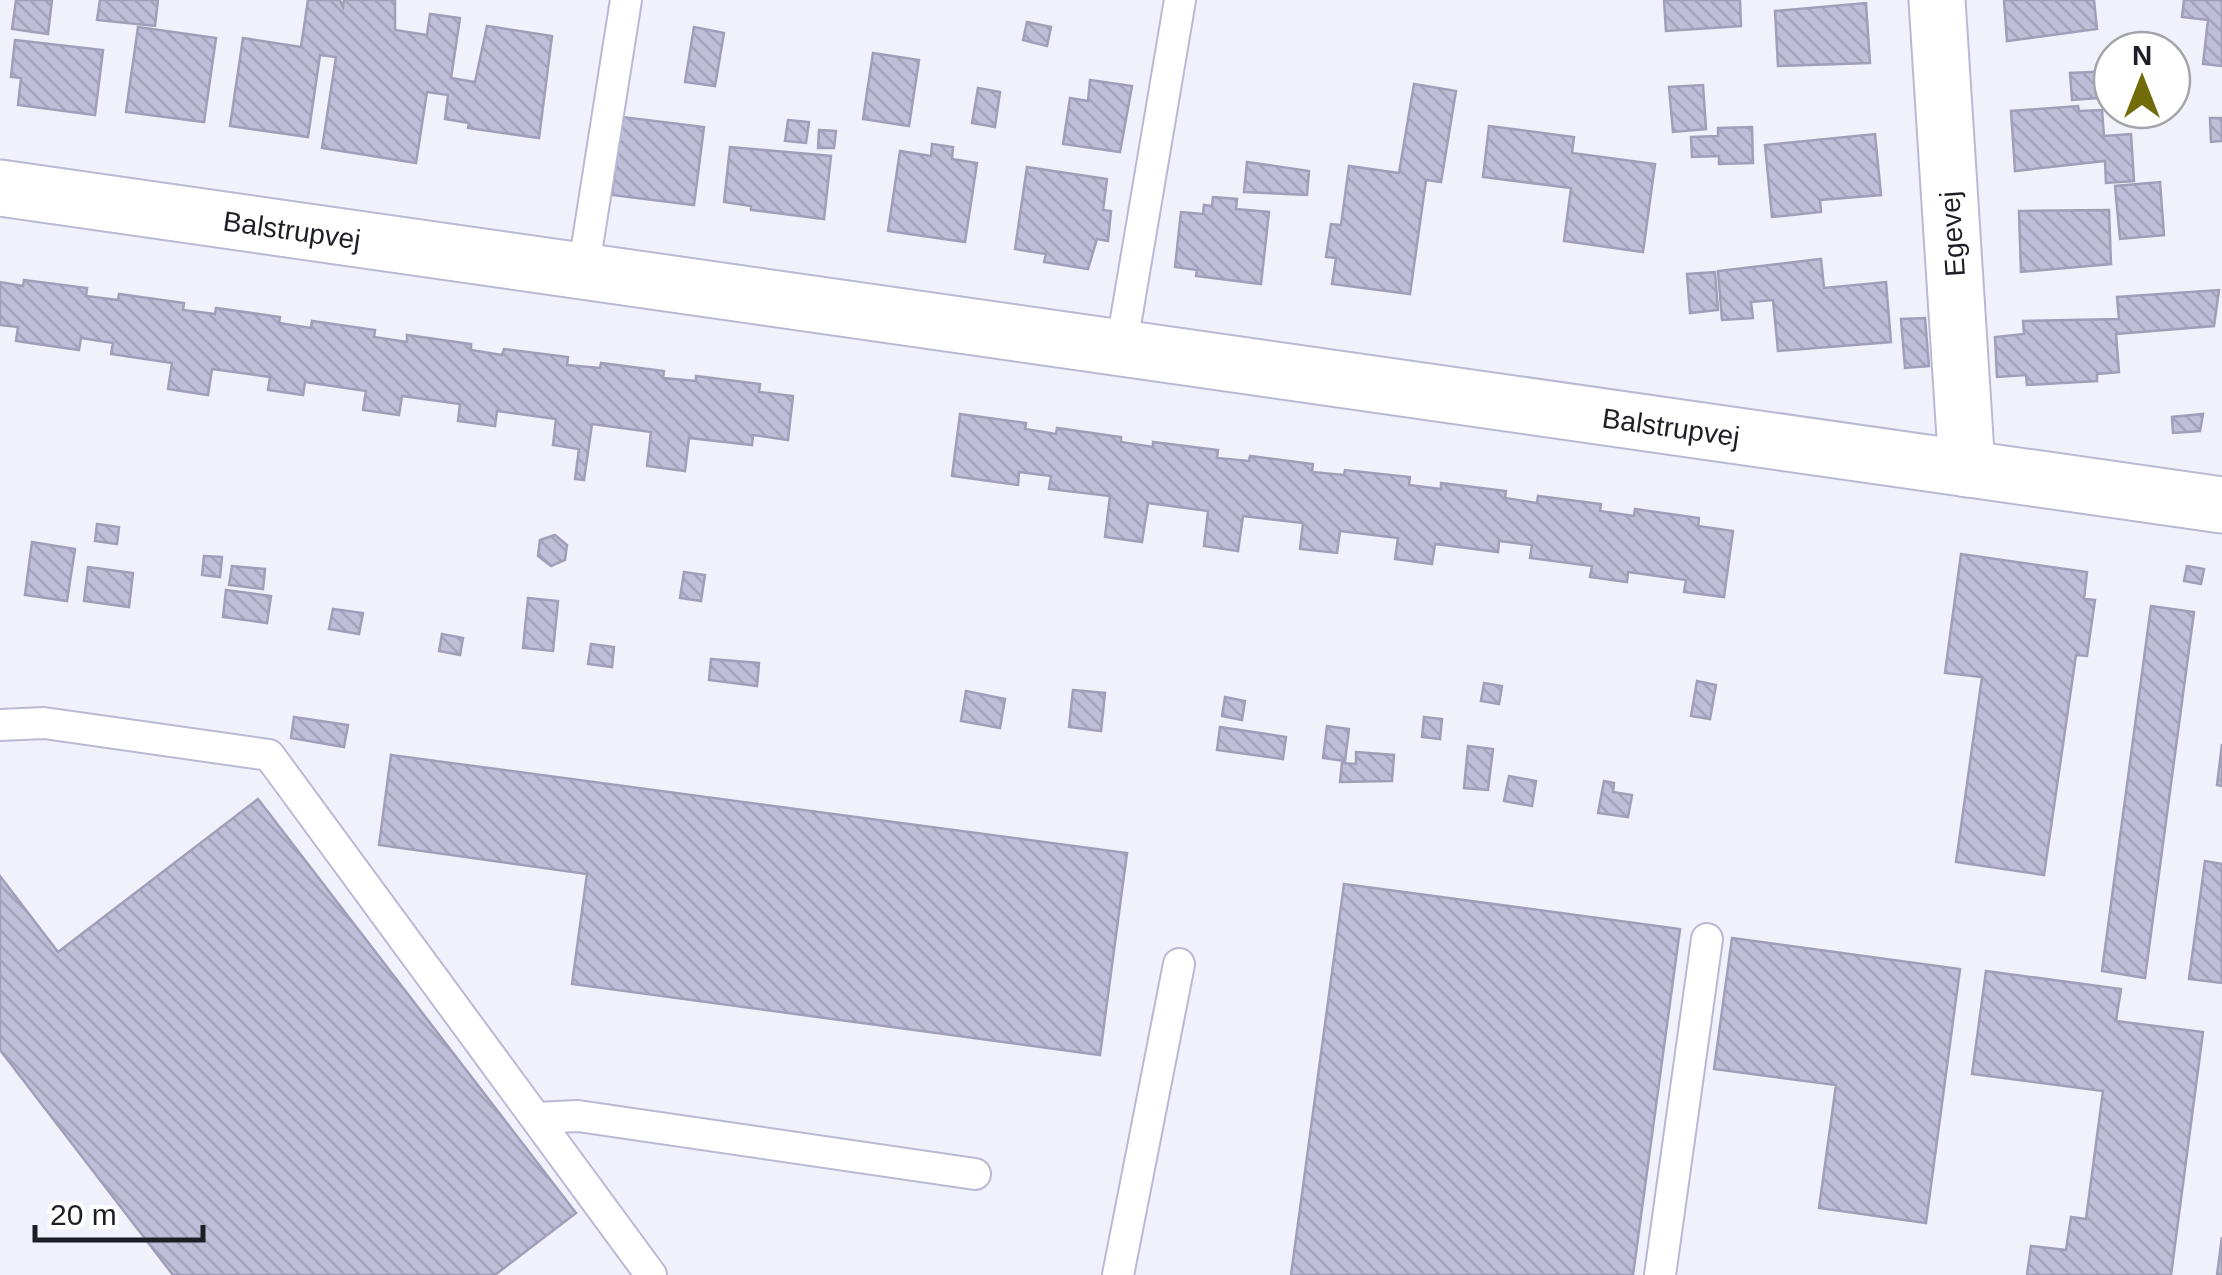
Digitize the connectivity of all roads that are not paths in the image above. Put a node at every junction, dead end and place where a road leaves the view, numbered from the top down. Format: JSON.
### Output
{"nodes":[{"id":1,"x":626,"y":0,"type":"edge"},
{"id":2,"x":1180,"y":0,"type":"edge"},
{"id":3,"x":1936,"y":0,"type":"edge"},
{"id":4,"x":0,"y":188,"type":"edge"},
{"id":5,"x":583,"y":272,"type":"junction"},
{"id":6,"x":1121,"y":348,"type":"junction"},
{"id":7,"x":1967,"y":469,"type":"junction"},
{"id":8,"x":2222,"y":505,"type":"edge"},
{"id":9,"x":0,"y":725,"type":"edge"},
{"id":10,"x":1707,"y":940,"type":"dead end"},
{"id":11,"x":1178,"y":964,"type":"dead end"},
{"id":12,"x":536,"y":1118,"type":"junction"},
{"id":13,"x":975,"y":1174,"type":"dead end"},
{"id":14,"x":650,"y":1275,"type":"edge"},
{"id":15,"x":1118,"y":1275,"type":"edge"},
{"id":16,"x":1660,"y":1275,"type":"edge"}],
"edges":[{"from":1,"to":5,"type":"lane"},
{"from":2,"to":6,"type":"lane"},
{"from":3,"to":7,"type":"street","name":"Egevej"},
{"from":4,"to":5,"type":"street","name":"Balstrupvej"},
{"from":5,"to":6,"type":"street","name":"Balstrupvej"},
{"from":6,"to":7,"type":"street","name":"Balstrupvej"},
{"from":7,"to":8,"type":"street","name":"Balstrupvej"},
{"from":9,"to":12,"type":"lane"},
{"from":10,"to":16,"type":"lane"},
{"from":11,"to":15,"type":"lane"},
{"from":12,"to":13,"type":"lane"},
{"from":12,"to":14,"type":"lane"}]}
